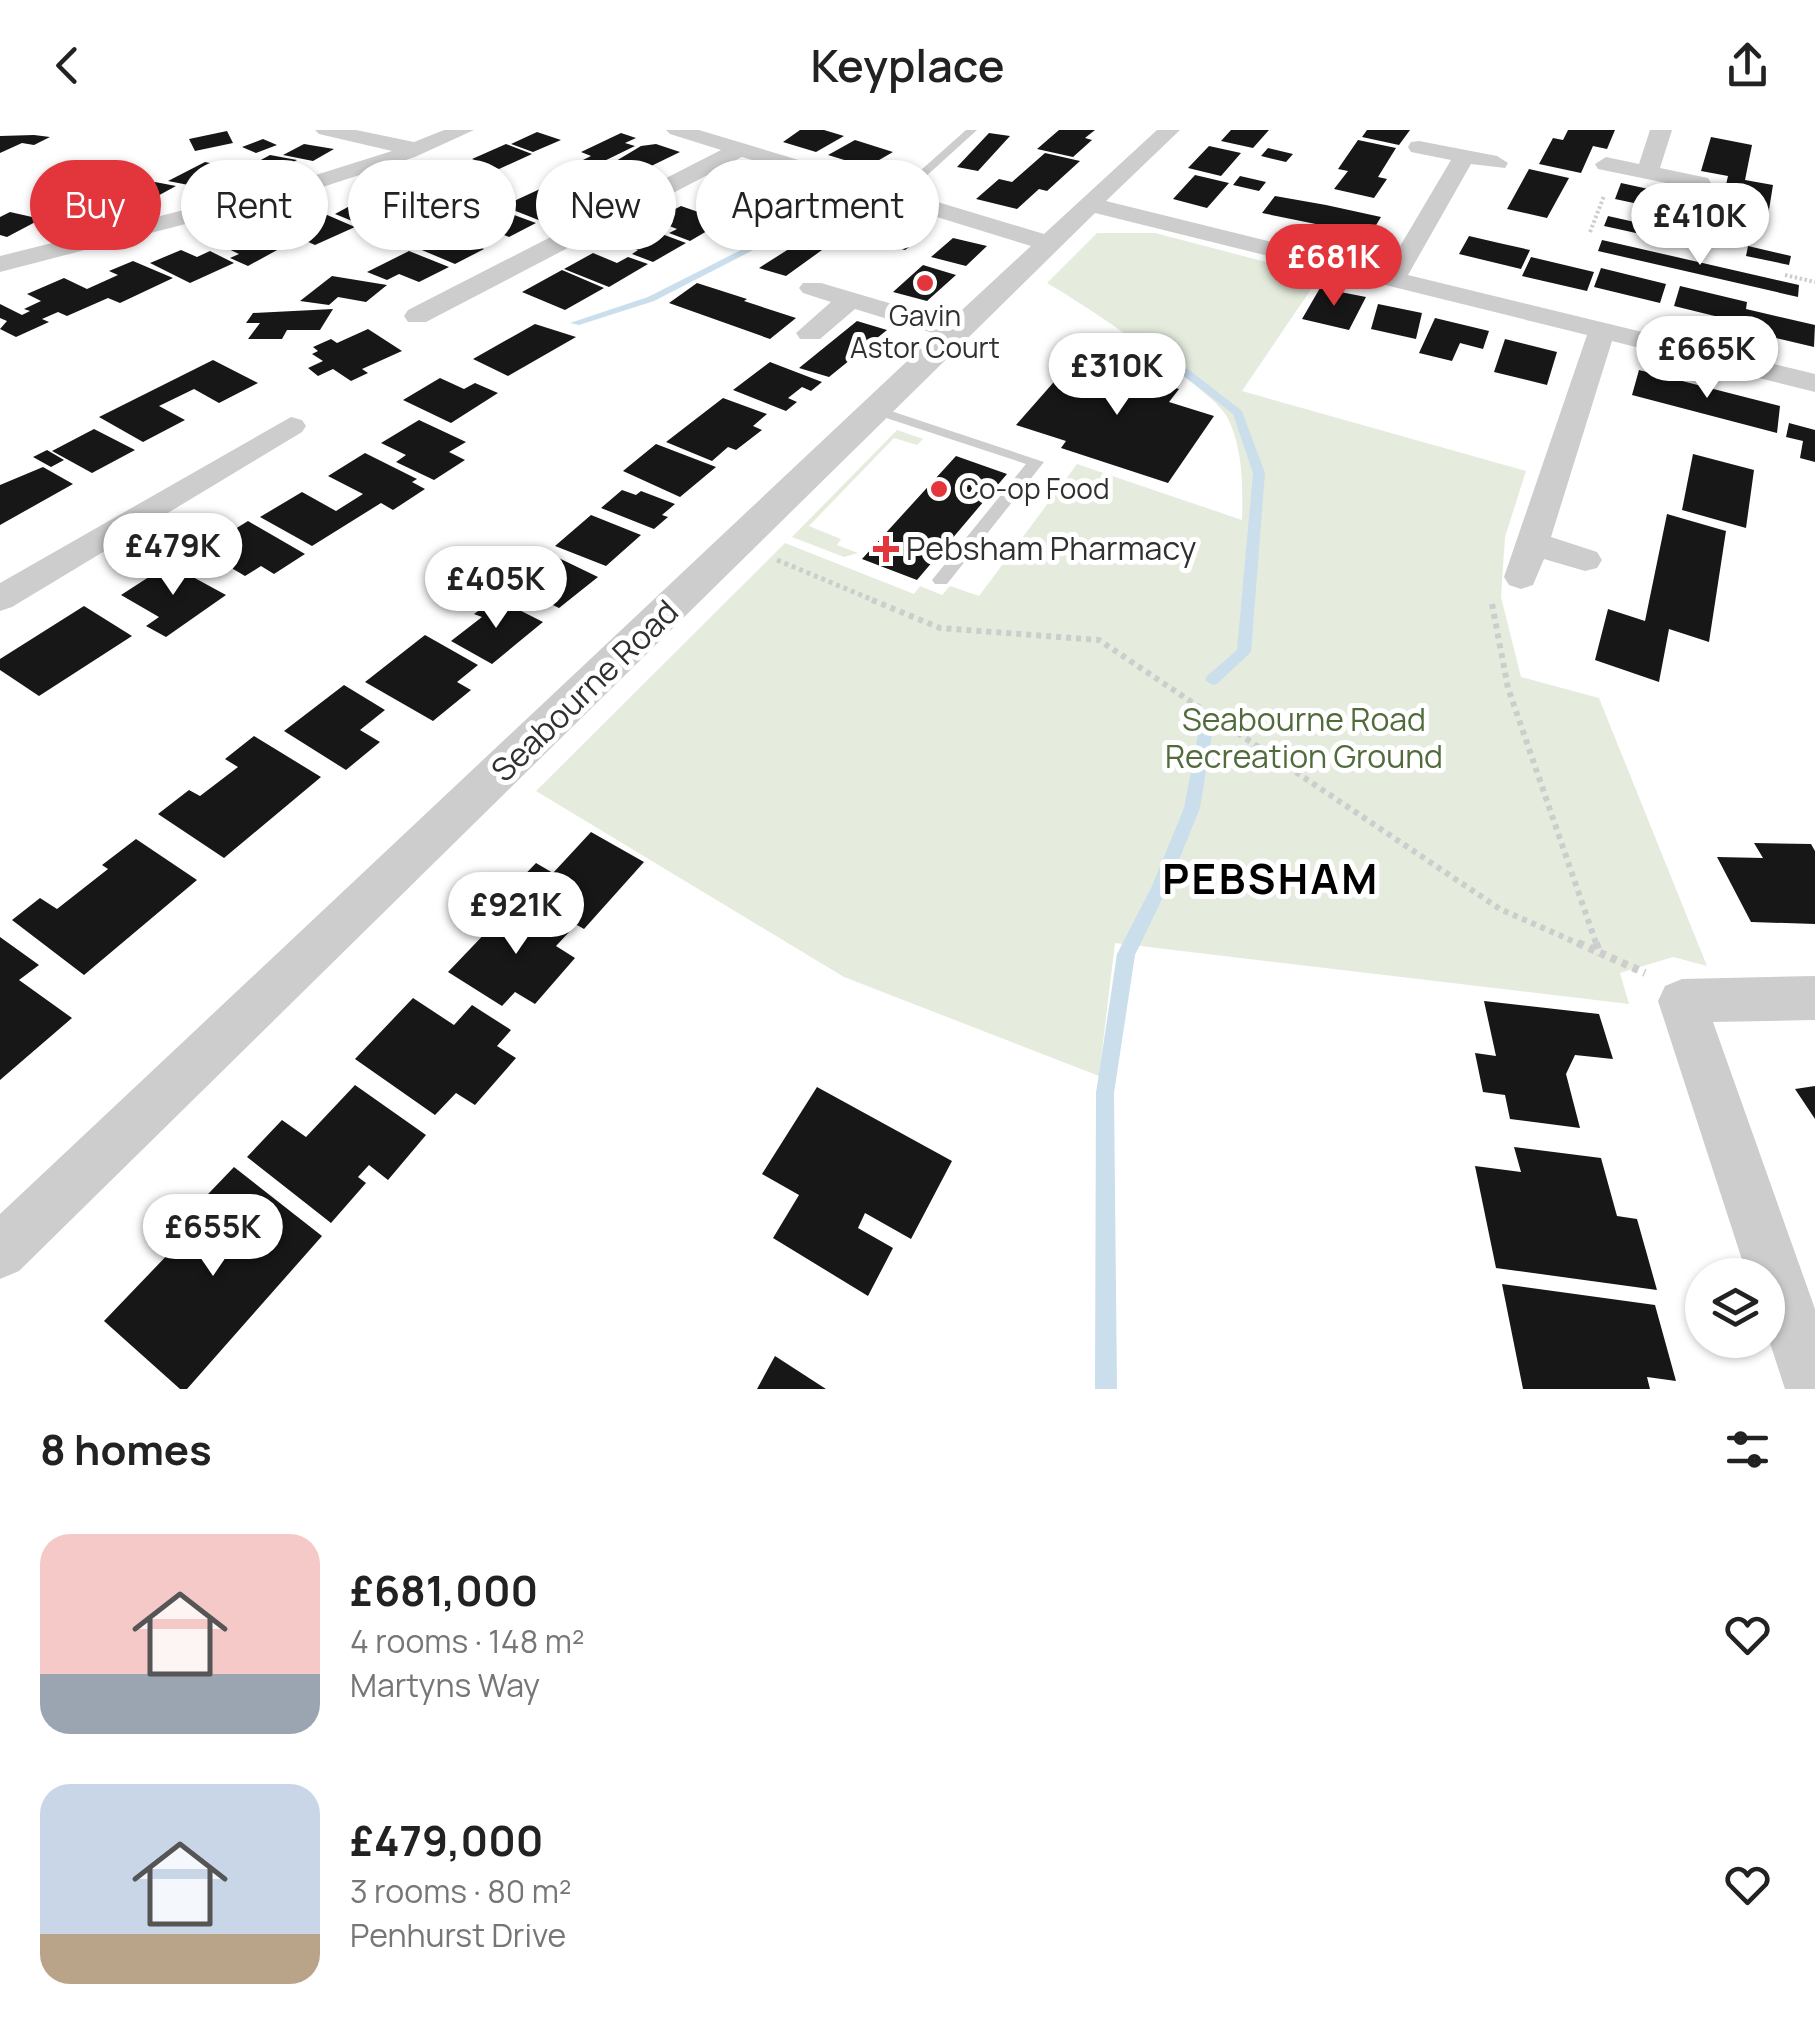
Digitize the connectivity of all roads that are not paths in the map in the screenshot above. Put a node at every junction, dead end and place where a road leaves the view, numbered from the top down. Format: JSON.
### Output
{"nodes":[{"id":1,"x":326,"y":130,"type":"edge"},
{"id":2,"x":464,"y":130,"type":"edge"},
{"id":3,"x":677,"y":130,"type":"edge"},
{"id":4,"x":972,"y":130,"type":"edge"},
{"id":5,"x":1169,"y":130,"type":"edge"},
{"id":6,"x":1660,"y":130,"type":"edge"},
{"id":7,"x":1419,"y":147,"type":"dead end"},
{"id":8,"x":740,"y":149,"type":"junction"},
{"id":9,"x":419,"y":150,"type":"junction"},
{"id":10,"x":1464,"y":157,"type":"junction"},
{"id":11,"x":776,"y":160,"type":"edge"},
{"id":12,"x":938,"y":160,"type":"edge"},
{"id":13,"x":1497,"y":164,"type":"dead end"},
{"id":14,"x":1606,"y":164,"type":"dead end"},
{"id":15,"x":1647,"y":172,"type":"junction"},
{"id":16,"x":1700,"y":183,"type":"dead end"},
{"id":17,"x":1092,"y":205,"type":"junction"},
{"id":18,"x":939,"y":210,"type":"edge"},
{"id":19,"x":1051,"y":244,"type":"junction"},
{"id":20,"x":0,"y":264,"type":"edge"},
{"id":21,"x":1393,"y":279,"type":"junction"},
{"id":22,"x":812,"y":288,"type":"dead end"},
{"id":23,"x":460,"y":294,"type":"junction"},
{"id":24,"x":850,"y":300,"type":"junction"},
{"id":25,"x":486,"y":306,"type":"dead end"},
{"id":26,"x":417,"y":316,"type":"dead end"},
{"id":27,"x":955,"y":331,"type":"junction"},
{"id":28,"x":1602,"y":331,"type":"junction"},
{"id":29,"x":810,"y":332,"type":"dead end"},
{"id":30,"x":1815,"y":384,"type":"edge"},
{"id":31,"x":876,"y":410,"type":"junction"},
{"id":32,"x":231,"y":427,"type":"dead end"},
{"id":33,"x":1532,"y":543,"type":"junction"},
{"id":34,"x":1585,"y":560,"type":"dead end"},
{"id":35,"x":1521,"y":577,"type":"dead end"},
{"id":36,"x":941,"y":580,"type":"dead end"},
{"id":37,"x":0,"y":599,"type":"edge"},
{"id":38,"x":1815,"y":998,"type":"edge"},
{"id":39,"x":0,"y":1252,"type":"edge"},
{"id":40,"x":1814,"y":1389,"type":"edge"}],
"edges":[{"from":1,"to":9,"type":"street"},
{"from":2,"to":9,"type":"street"},
{"from":3,"to":8,"type":"street"},
{"from":4,"to":12,"type":"lane"},
{"from":5,"to":17,"type":"street","name":"Seabourne Road"},
{"from":6,"to":15,"type":"street"},
{"from":7,"to":10,"type":"street"},
{"from":8,"to":11,"type":"street"},
{"from":8,"to":23,"type":"street"},
{"from":9,"to":20,"type":"street"},
{"from":10,"to":13,"type":"street"},
{"from":10,"to":21,"type":"street"},
{"from":14,"to":15,"type":"street"},
{"from":15,"to":16,"type":"street"},
{"from":17,"to":19,"type":"street","name":"Seabourne Road"},
{"from":17,"to":21,"type":"street"},
{"from":18,"to":19,"type":"street"},
{"from":19,"to":27,"type":"street","name":"Seabourne Road"},
{"from":21,"to":28,"type":"street"},
{"from":22,"to":24,"type":"street"},
{"from":23,"to":25,"type":"street"},
{"from":23,"to":26,"type":"street"},
{"from":24,"to":27,"type":"street"},
{"from":24,"to":29,"type":"street"},
{"from":27,"to":31,"type":"street","name":"Seabourne Road"},
{"from":28,"to":30,"type":"street"},
{"from":28,"to":33,"type":"street"},
{"from":31,"to":36,"type":"lane"},
{"from":31,"to":39,"type":"street","name":"Seabourne Road"},
{"from":32,"to":37,"type":"street"},
{"from":33,"to":34,"type":"street"},
{"from":33,"to":35,"type":"street"},
{"from":38,"to":40,"type":"street"}]}
